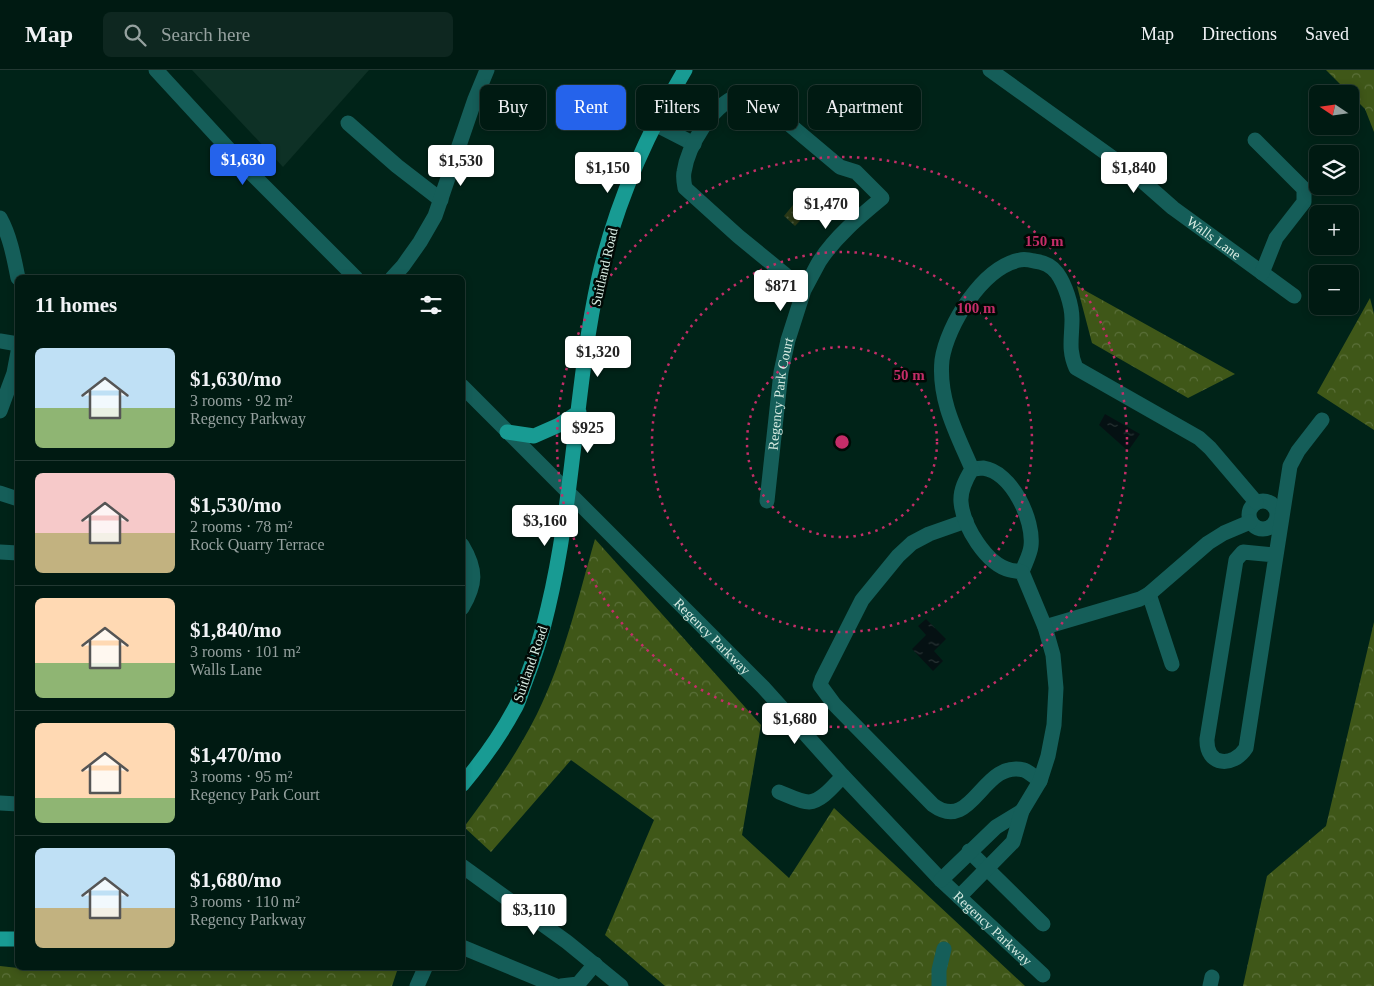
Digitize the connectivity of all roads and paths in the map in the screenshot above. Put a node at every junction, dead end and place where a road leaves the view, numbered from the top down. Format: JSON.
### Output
{"nodes":[{"id":1,"x":156,"y":70,"type":"edge"},
{"id":2,"x":487,"y":70,"type":"edge"},
{"id":3,"x":685,"y":70,"type":"edge"},
{"id":4,"x":990,"y":70,"type":"edge"},
{"id":5,"x":676,"y":85,"type":"edge"},
{"id":6,"x":718,"y":109,"type":"edge"},
{"id":7,"x":348,"y":123,"type":"dead end"},
{"id":8,"x":652,"y":130,"type":"edge"},
{"id":9,"x":667,"y":130,"type":"edge"},
{"id":10,"x":702,"y":130,"type":"edge"},
{"id":11,"x":1255,"y":140,"type":"dead end"},
{"id":12,"x":694,"y":144,"type":"junction"},
{"id":13,"x":441,"y":200,"type":"junction"},
{"id":14,"x":0,"y":218,"type":"edge"},
{"id":15,"x":1262,"y":273,"type":"junction"},
{"id":16,"x":17,"y":275,"type":"edge"},
{"id":17,"x":353,"y":275,"type":"edge"},
{"id":18,"x":395,"y":275,"type":"edge"},
{"id":19,"x":804,"y":290,"type":"junction"},
{"id":20,"x":1294,"y":296,"type":"dead end"},
{"id":21,"x":0,"y":341,"type":"edge"},
{"id":22,"x":15,"y":344,"type":"edge"},
{"id":23,"x":15,"y":368,"type":"edge"},
{"id":24,"x":465,"y":389,"type":"edge"},
{"id":25,"x":0,"y":411,"type":"edge"},
{"id":26,"x":579,"y":412,"type":"junction"},
{"id":27,"x":1322,"y":420,"type":"dead end"},
{"id":28,"x":506,"y":432,"type":"junction"},
{"id":29,"x":972,"y":469,"type":"junction"},
{"id":30,"x":568,"y":491,"type":"junction"},
{"id":31,"x":0,"y":492,"type":"edge"},
{"id":32,"x":15,"y":498,"type":"edge"},
{"id":33,"x":767,"y":501,"type":"dead end"},
{"id":34,"x":1256,"y":502,"type":"junction"},
{"id":35,"x":1279,"y":518,"type":"junction"},
{"id":36,"x":966,"y":521,"type":"junction"},
{"id":37,"x":1250,"y":522,"type":"junction"},
{"id":38,"x":465,"y":550,"type":"edge"},
{"id":39,"x":0,"y":552,"type":"edge"},
{"id":40,"x":15,"y":553,"type":"edge"},
{"id":41,"x":1275,"y":555,"type":"junction"},
{"id":42,"x":1022,"y":572,"type":"junction"},
{"id":43,"x":1149,"y":594,"type":"junction"},
{"id":44,"x":465,"y":603,"type":"edge"},
{"id":45,"x":1045,"y":627,"type":"junction"},
{"id":46,"x":1172,"y":664,"type":"dead end"},
{"id":47,"x":843,"y":776,"type":"junction"},
{"id":48,"x":465,"y":781,"type":"edge"},
{"id":49,"x":1040,"y":781,"type":"junction"},
{"id":50,"x":779,"y":792,"type":"dead end"},
{"id":51,"x":0,"y":803,"type":"edge"},
{"id":52,"x":15,"y":804,"type":"edge"},
{"id":53,"x":1022,"y":811,"type":"junction"},
{"id":54,"x":969,"y":851,"type":"junction"},
{"id":55,"x":465,"y":868,"type":"edge"},
{"id":56,"x":988,"y":869,"type":"junction"},
{"id":57,"x":941,"y":880,"type":"junction"},
{"id":58,"x":959,"y":897,"type":"junction"},
{"id":59,"x":1043,"y":924,"type":"dead end"},
{"id":60,"x":0,"y":939,"type":"edge"},
{"id":61,"x":15,"y":939,"type":"edge"},
{"id":62,"x":465,"y":948,"type":"edge"},
{"id":63,"x":944,"y":949,"type":"dead end"},
{"id":64,"x":595,"y":964,"type":"junction"},
{"id":65,"x":424,"y":970,"type":"edge"},
{"id":66,"x":1043,"y":975,"type":"dead end"},
{"id":67,"x":419,"y":985,"type":"edge"},
{"id":68,"x":556,"y":986,"type":"edge"},
{"id":69,"x":561,"y":986,"type":"edge"},
{"id":70,"x":622,"y":986,"type":"edge"},
{"id":71,"x":939,"y":986,"type":"edge"}],
"edges":[{"from":1,"to":17,"type":"street"},
{"from":2,"to":13,"type":"street"},
{"from":3,"to":5,"type":"main road","name":"Suitland Road"},
{"from":4,"to":15,"type":"street","name":"Walls Lane"},
{"from":6,"to":19,"type":"street","name":"Regency Park Court"},
{"from":7,"to":13,"type":"street"},
{"from":8,"to":26,"type":"main road","name":"Suitland Road"},
{"from":9,"to":12,"type":"street"},
{"from":10,"to":12,"type":"street","name":"Regency Park Court"},
{"from":11,"to":15,"type":"street"},
{"from":12,"to":19,"type":"street","name":"Regency Park Court"},
{"from":13,"to":18,"type":"street"},
{"from":14,"to":16,"type":"street"},
{"from":15,"to":20,"type":"street","name":"Walls Lane"},
{"from":19,"to":33,"type":"street","name":"Regency Park Court"},
{"from":21,"to":22,"type":"street"},
{"from":23,"to":25,"type":"street"},
{"from":24,"to":28,"type":"street","name":"Regency Parkway"},
{"from":26,"to":28,"type":"main road"},
{"from":26,"to":30,"type":"main road","name":"Suitland Road"},
{"from":27,"to":35,"type":"street"},
{"from":28,"to":30,"type":"street","name":"Regency Parkway"},
{"from":29,"to":34,"type":"street"},
{"from":29,"to":36,"type":"street"},
{"from":29,"to":42,"type":"street"},
{"from":30,"to":47,"type":"street","name":"Regency Parkway"},
{"from":30,"to":48,"type":"main road","name":"Suitland Road"},
{"from":31,"to":32,"type":"street"},
{"from":34,"to":35,"type":"street"},
{"from":34,"to":37,"type":"street"},
{"from":35,"to":37,"type":"street"},
{"from":35,"to":41,"type":"street"},
{"from":36,"to":42,"type":"street"},
{"from":36,"to":49,"type":"street"},
{"from":37,"to":43,"type":"street"},
{"from":38,"to":44,"type":"street"},
{"from":39,"to":40,"type":"street"},
{"from":41,"to":41,"type":"street"},
{"from":42,"to":45,"type":"street"},
{"from":43,"to":45,"type":"street"},
{"from":43,"to":46,"type":"street"},
{"from":45,"to":49,"type":"street"},
{"from":47,"to":50,"type":"street"},
{"from":47,"to":57,"type":"street","name":"Regency Parkway"},
{"from":49,"to":53,"type":"street"},
{"from":51,"to":52,"type":"street"},
{"from":53,"to":54,"type":"street"},
{"from":53,"to":56,"type":"street"},
{"from":54,"to":56,"type":"street"},
{"from":54,"to":57,"type":"street"},
{"from":55,"to":64,"type":"street"},
{"from":56,"to":58,"type":"street"},
{"from":56,"to":59,"type":"street"},
{"from":57,"to":58,"type":"street","name":"Regency Parkway"},
{"from":58,"to":66,"type":"street","name":"Regency Parkway"},
{"from":60,"to":61,"type":"main road"},
{"from":62,"to":68,"type":"street"},
{"from":63,"to":71,"type":"street"},
{"from":64,"to":69,"type":"street"},
{"from":64,"to":70,"type":"street"},
{"from":65,"to":67,"type":"street"}]}
